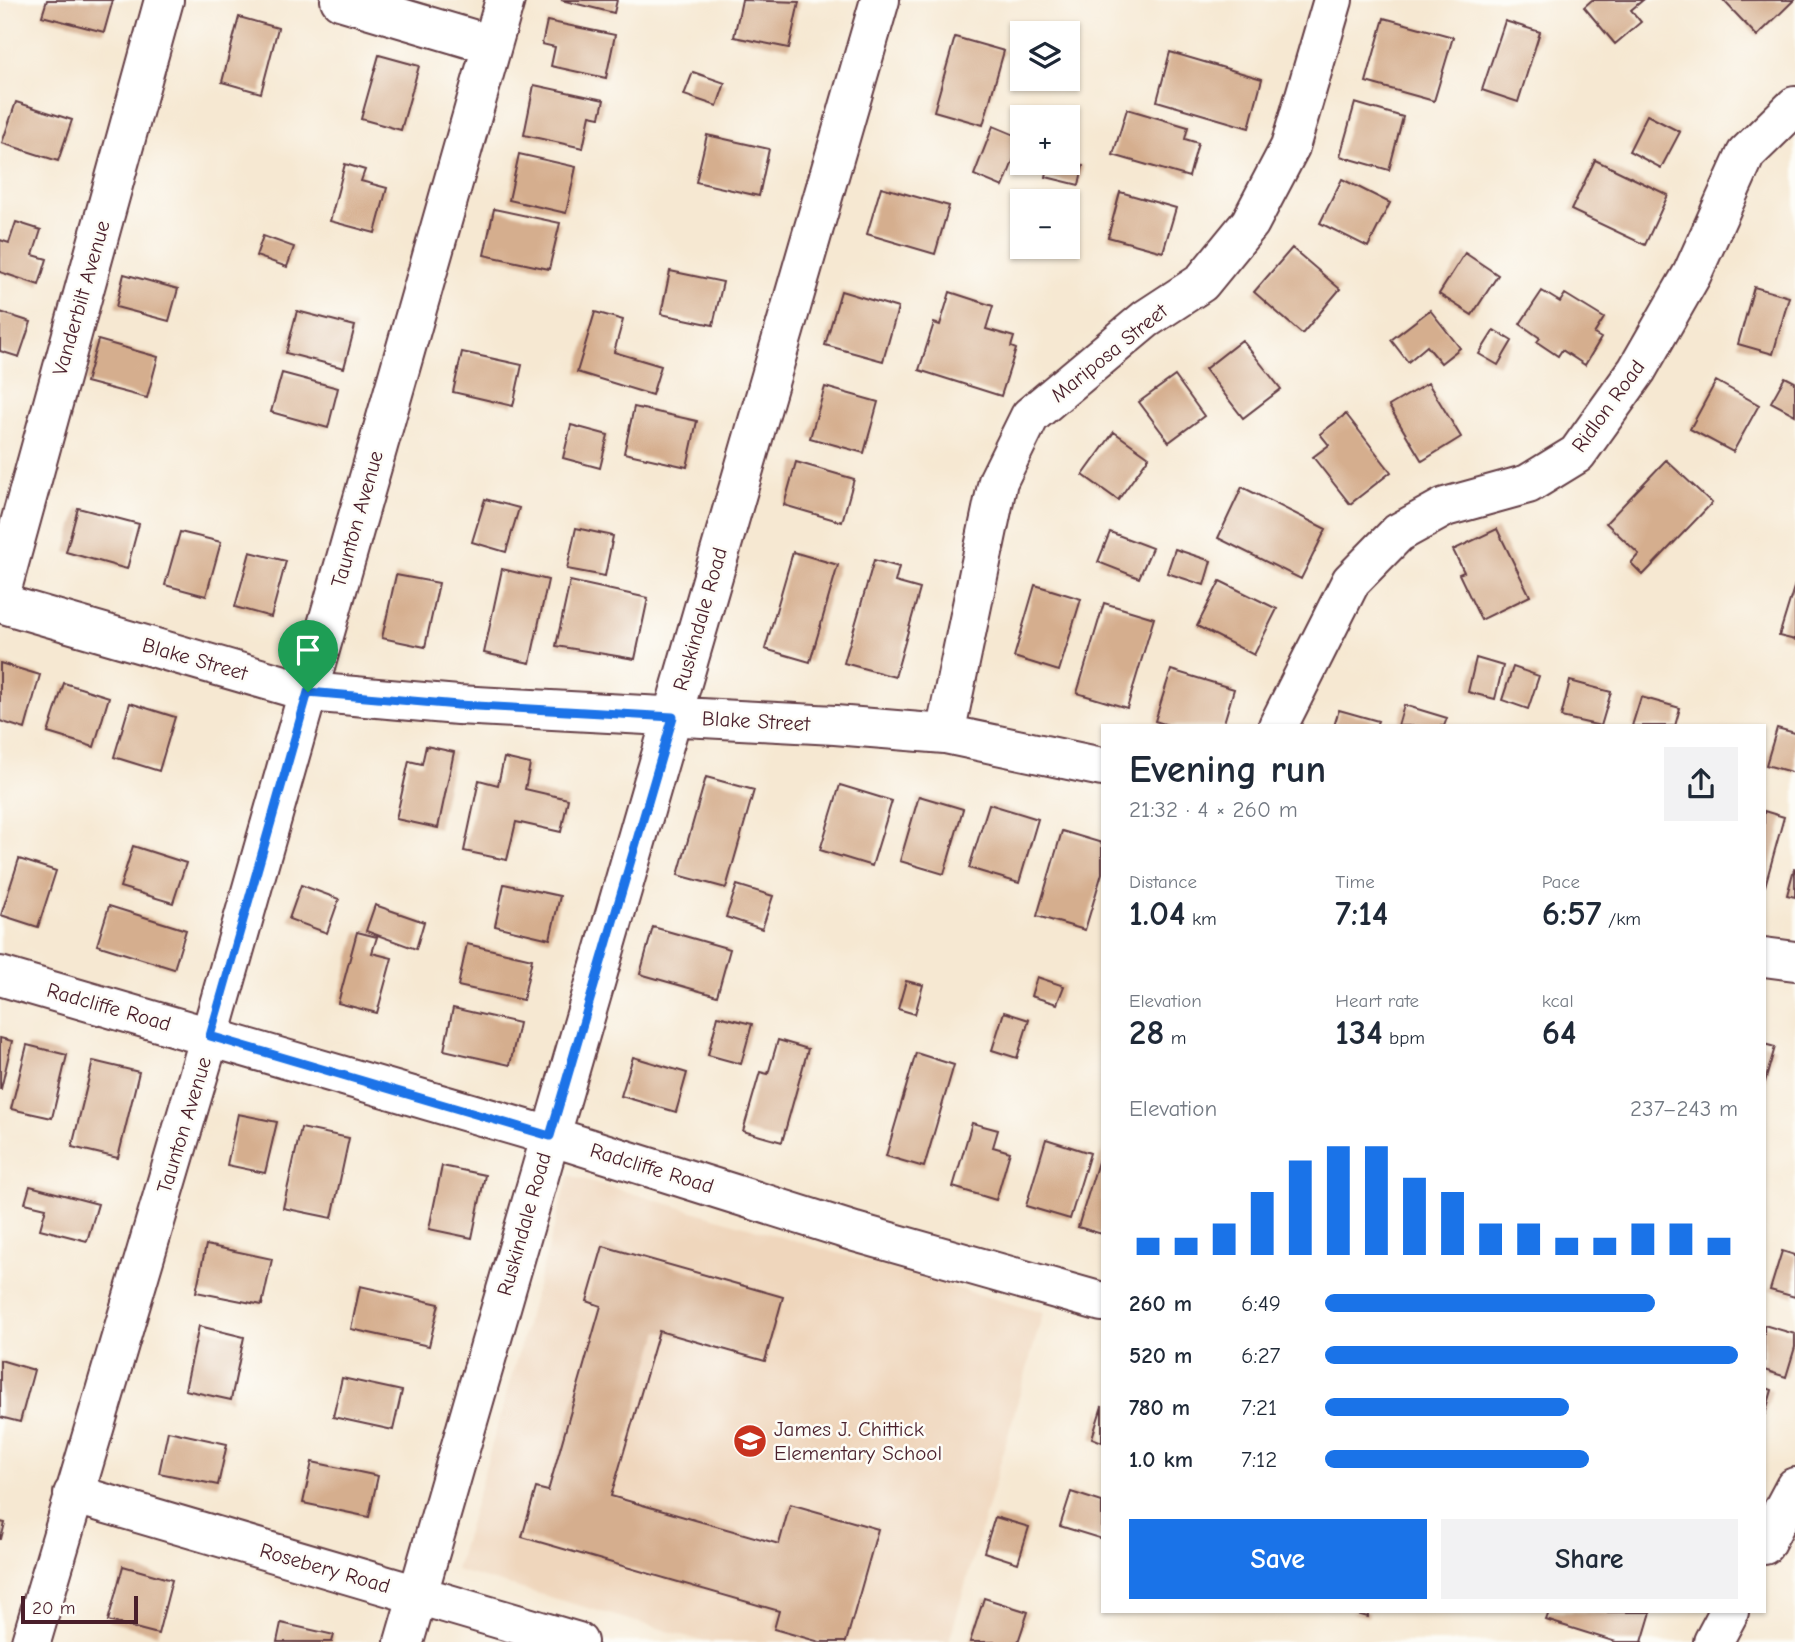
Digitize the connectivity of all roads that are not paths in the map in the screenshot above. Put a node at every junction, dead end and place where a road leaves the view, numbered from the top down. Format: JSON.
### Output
{"nodes":[{"id":1,"x":164,"y":0,"type":"edge"},
{"id":2,"x":340,"y":0,"type":"edge"},
{"id":3,"x":505,"y":0,"type":"edge"},
{"id":4,"x":880,"y":0,"type":"edge"},
{"id":5,"x":1333,"y":0,"type":"edge"},
{"id":6,"x":492,"y":45,"type":"junction"},
{"id":7,"x":1795,"y":106,"type":"edge"},
{"id":8,"x":0,"y":596,"type":"edge"},
{"id":9,"x":0,"y":603,"type":"edge"},
{"id":10,"x":308,"y":692,"type":"junction"},
{"id":11,"x":673,"y":717,"type":"junction"},
{"id":12,"x":1279,"y":724,"type":"edge"},
{"id":13,"x":945,"y":734,"type":"junction"},
{"id":14,"x":1101,"y":767,"type":"edge"},
{"id":15,"x":1766,"y":957,"type":"edge"},
{"id":16,"x":1795,"y":961,"type":"edge"},
{"id":17,"x":0,"y":976,"type":"edge"},
{"id":18,"x":210,"y":1036,"type":"junction"},
{"id":19,"x":550,"y":1136,"type":"junction"},
{"id":20,"x":1101,"y":1302,"type":"edge"},
{"id":21,"x":1783,"y":1489,"type":"edge"},
{"id":22,"x":73,"y":1494,"type":"junction"},
{"id":23,"x":1766,"y":1539,"type":"edge"},
{"id":24,"x":418,"y":1595,"type":"junction"},
{"id":25,"x":1728,"y":1613,"type":"edge"},
{"id":26,"x":32,"y":1642,"type":"edge"},
{"id":27,"x":404,"y":1642,"type":"edge"},
{"id":28,"x":578,"y":1642,"type":"edge"},
{"id":29,"x":1713,"y":1642,"type":"edge"}],
"edges":[{"from":1,"to":8,"type":"street","name":"Vanderbilt Avenue"},
{"from":2,"to":6,"type":"street"},
{"from":3,"to":6,"type":"street","name":"Taunton Avenue"},
{"from":4,"to":11,"type":"street","name":"Ruskindale Road"},
{"from":5,"to":13,"type":"street","name":"Mariposa Street"},
{"from":6,"to":10,"type":"street","name":"Taunton Avenue"},
{"from":7,"to":12,"type":"street","name":"Ridlon Road"},
{"from":9,"to":10,"type":"street","name":"Blake Street"},
{"from":10,"to":11,"type":"street","name":"Blake Street"},
{"from":10,"to":18,"type":"street","name":"Taunton Avenue"},
{"from":11,"to":13,"type":"street","name":"Blake Street"},
{"from":11,"to":19,"type":"street","name":"Ruskindale Road"},
{"from":13,"to":14,"type":"street","name":"Blake Street"},
{"from":15,"to":16,"type":"street"},
{"from":17,"to":18,"type":"street","name":"Radcliffe Road"},
{"from":18,"to":19,"type":"street","name":"Radcliffe Road"},
{"from":18,"to":22,"type":"street","name":"Taunton Avenue"},
{"from":19,"to":20,"type":"street","name":"Radcliffe Road"},
{"from":19,"to":24,"type":"street","name":"Ruskindale Road"},
{"from":21,"to":23,"type":"street"},
{"from":22,"to":24,"type":"street","name":"Rosebery Road"},
{"from":22,"to":26,"type":"street","name":"Taunton Avenue"},
{"from":24,"to":27,"type":"street","name":"Ruskindale Road"},
{"from":24,"to":28,"type":"street","name":"Rosebery Road"},
{"from":25,"to":29,"type":"street"}]}
